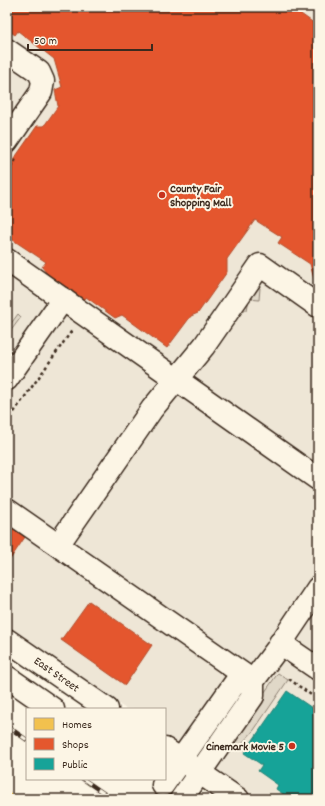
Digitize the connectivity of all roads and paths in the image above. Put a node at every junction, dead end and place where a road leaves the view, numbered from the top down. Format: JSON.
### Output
{"nodes":[{"id":1,"x":7,"y":50,"type":"edge"},
{"id":2,"x":7,"y":141,"type":"edge"},
{"id":3,"x":7,"y":260,"type":"edge"},
{"id":4,"x":63,"y":299,"type":"junction"},
{"id":5,"x":318,"y":306,"type":"edge"},
{"id":6,"x":84,"y":314,"type":"junction"},
{"id":7,"x":7,"y":379,"type":"edge"},
{"id":8,"x":176,"y":379,"type":"junction"},
{"id":9,"x":7,"y":422,"type":"edge"},
{"id":10,"x":318,"y":479,"type":"edge"},
{"id":11,"x":7,"y":510,"type":"edge"},
{"id":12,"x":58,"y":545,"type":"junction"},
{"id":13,"x":318,"y":588,"type":"edge"},
{"id":14,"x":7,"y":640,"type":"edge"},
{"id":15,"x":280,"y":643,"type":"junction"},
{"id":16,"x":318,"y":669,"type":"edge"},
{"id":17,"x":7,"y":677,"type":"edge"},
{"id":18,"x":289,"y":679,"type":"dead end"},
{"id":19,"x":253,"y":681,"type":"junction"},
{"id":20,"x":318,"y":700,"type":"edge"},
{"id":21,"x":52,"y":708,"type":"edge"},
{"id":22,"x":106,"y":708,"type":"edge"},
{"id":23,"x":173,"y":754,"type":"edge"},
{"id":24,"x":166,"y":768,"type":"edge"},
{"id":25,"x":200,"y":773,"type":"junction"},
{"id":26,"x":159,"y":782,"type":"edge"},
{"id":27,"x":183,"y":798,"type":"edge"},
{"id":28,"x":238,"y":799,"type":"edge"}],
"edges":[{"from":1,"to":2,"type":"street"},
{"from":3,"to":4,"type":"street"},
{"from":4,"to":6,"type":"street"},
{"from":4,"to":7,"type":"street"},
{"from":5,"to":8,"type":"street"},
{"from":6,"to":8,"type":"street"},
{"from":6,"to":9,"type":"path"},
{"from":8,"to":10,"type":"street"},
{"from":8,"to":12,"type":"street"},
{"from":11,"to":12,"type":"street"},
{"from":12,"to":19,"type":"street"},
{"from":13,"to":15,"type":"street"},
{"from":14,"to":22,"type":"street","name":"East Street"},
{"from":15,"to":16,"type":"street"},
{"from":15,"to":19,"type":"street"},
{"from":17,"to":21,"type":"street"},
{"from":18,"to":20,"type":"path"},
{"from":19,"to":23,"type":"street"},
{"from":19,"to":25,"type":"street"},
{"from":23,"to":24,"type":"street"},
{"from":23,"to":25,"type":"street"},
{"from":25,"to":27,"type":"street"},
{"from":25,"to":28,"type":"street"},
{"from":26,"to":27,"type":"street"}]}
